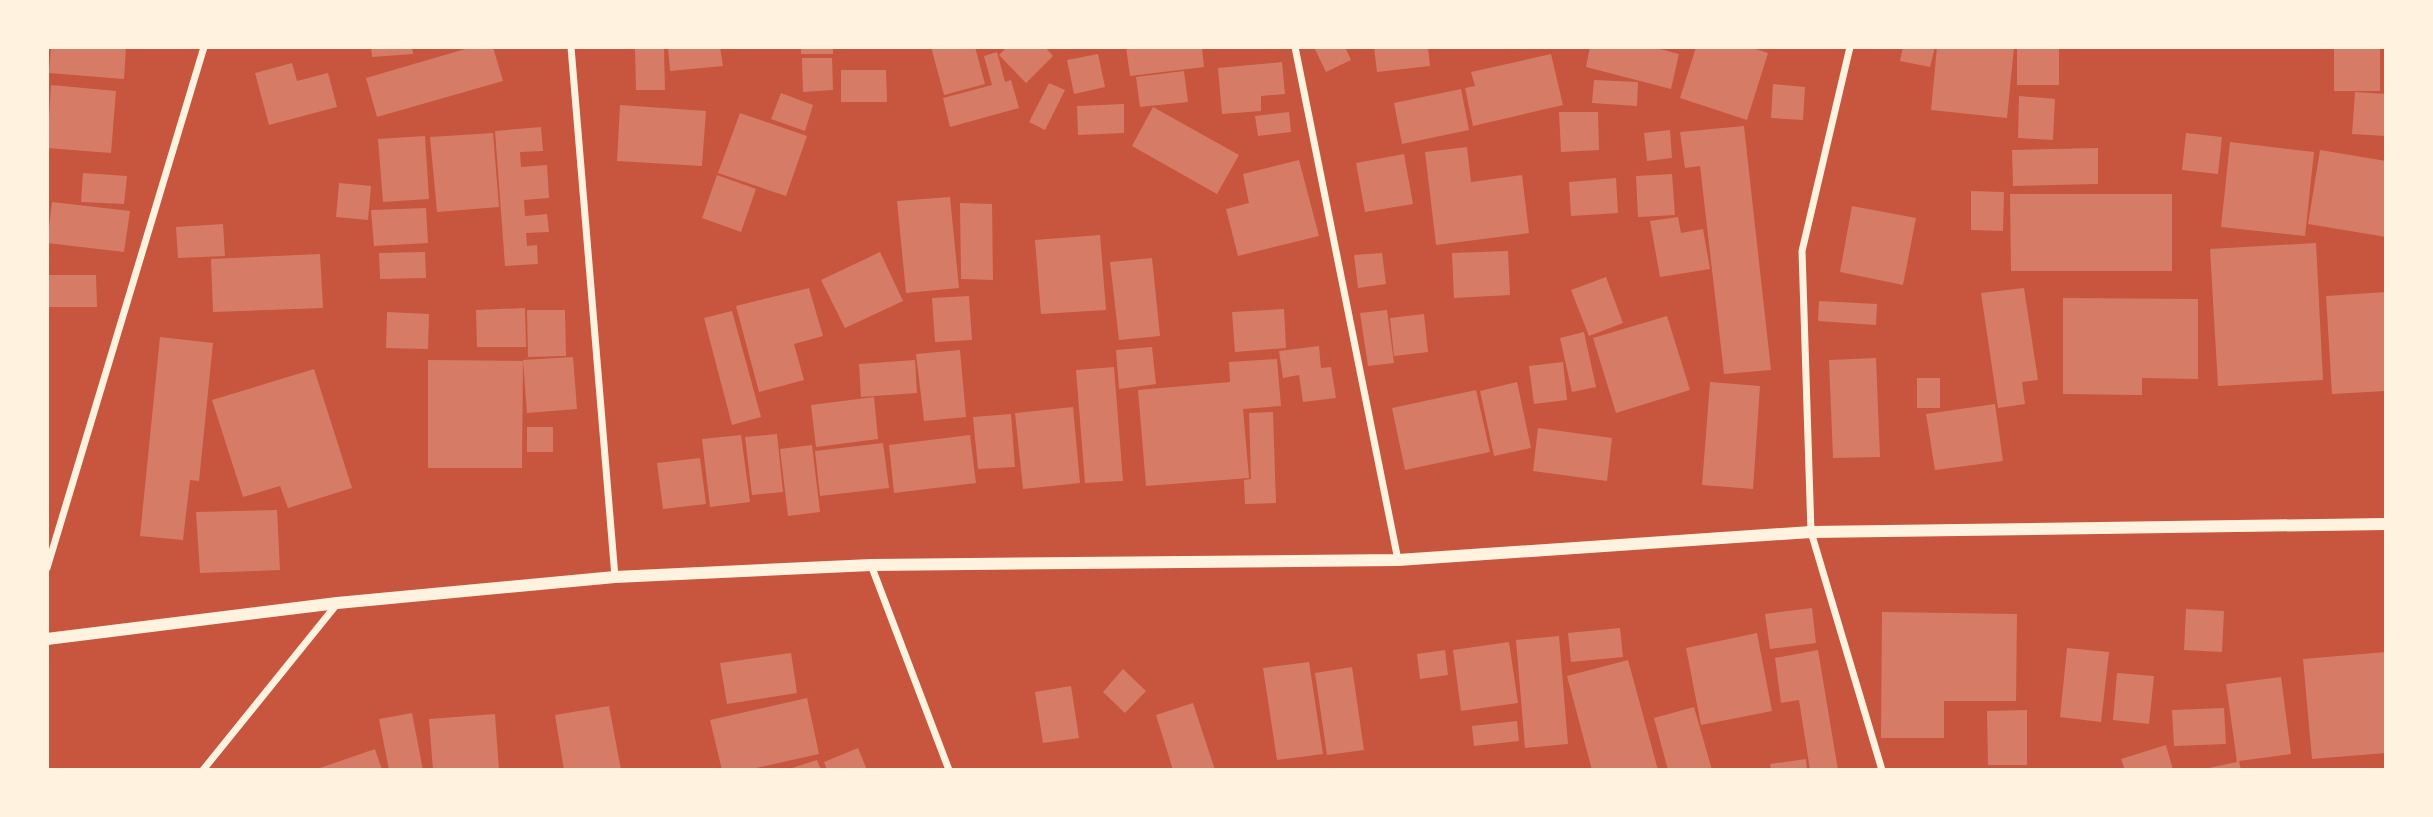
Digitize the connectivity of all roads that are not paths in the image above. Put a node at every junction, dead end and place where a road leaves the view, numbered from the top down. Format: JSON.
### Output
{"nodes":[{"id":1,"x":204,"y":47,"type":"edge"},
{"id":2,"x":571,"y":47,"type":"edge"},
{"id":3,"x":1295,"y":47,"type":"edge"},
{"id":4,"x":1850,"y":47,"type":"edge"},
{"id":5,"x":2386,"y":524,"type":"edge"},
{"id":6,"x":1811,"y":532,"type":"junction"},
{"id":7,"x":1398,"y":560,"type":"junction"},
{"id":8,"x":872,"y":565,"type":"junction"},
{"id":9,"x":47,"y":568,"type":"edge"},
{"id":10,"x":615,"y":577,"type":"junction"},
{"id":11,"x":337,"y":603,"type":"junction"},
{"id":12,"x":47,"y":639,"type":"edge"},
{"id":13,"x":203,"y":770,"type":"edge"},
{"id":14,"x":949,"y":770,"type":"edge"},
{"id":15,"x":1882,"y":770,"type":"edge"}],
"edges":[{"from":1,"to":9,"type":"street"},
{"from":2,"to":10,"type":"street"},
{"from":3,"to":7,"type":"street"},
{"from":4,"to":6,"type":"street"},
{"from":5,"to":6,"type":"street"},
{"from":6,"to":7,"type":"street"},
{"from":6,"to":15,"type":"street"},
{"from":7,"to":8,"type":"street"},
{"from":8,"to":10,"type":"street"},
{"from":8,"to":14,"type":"street"},
{"from":10,"to":11,"type":"street"},
{"from":11,"to":12,"type":"street"},
{"from":11,"to":13,"type":"street"}]}
